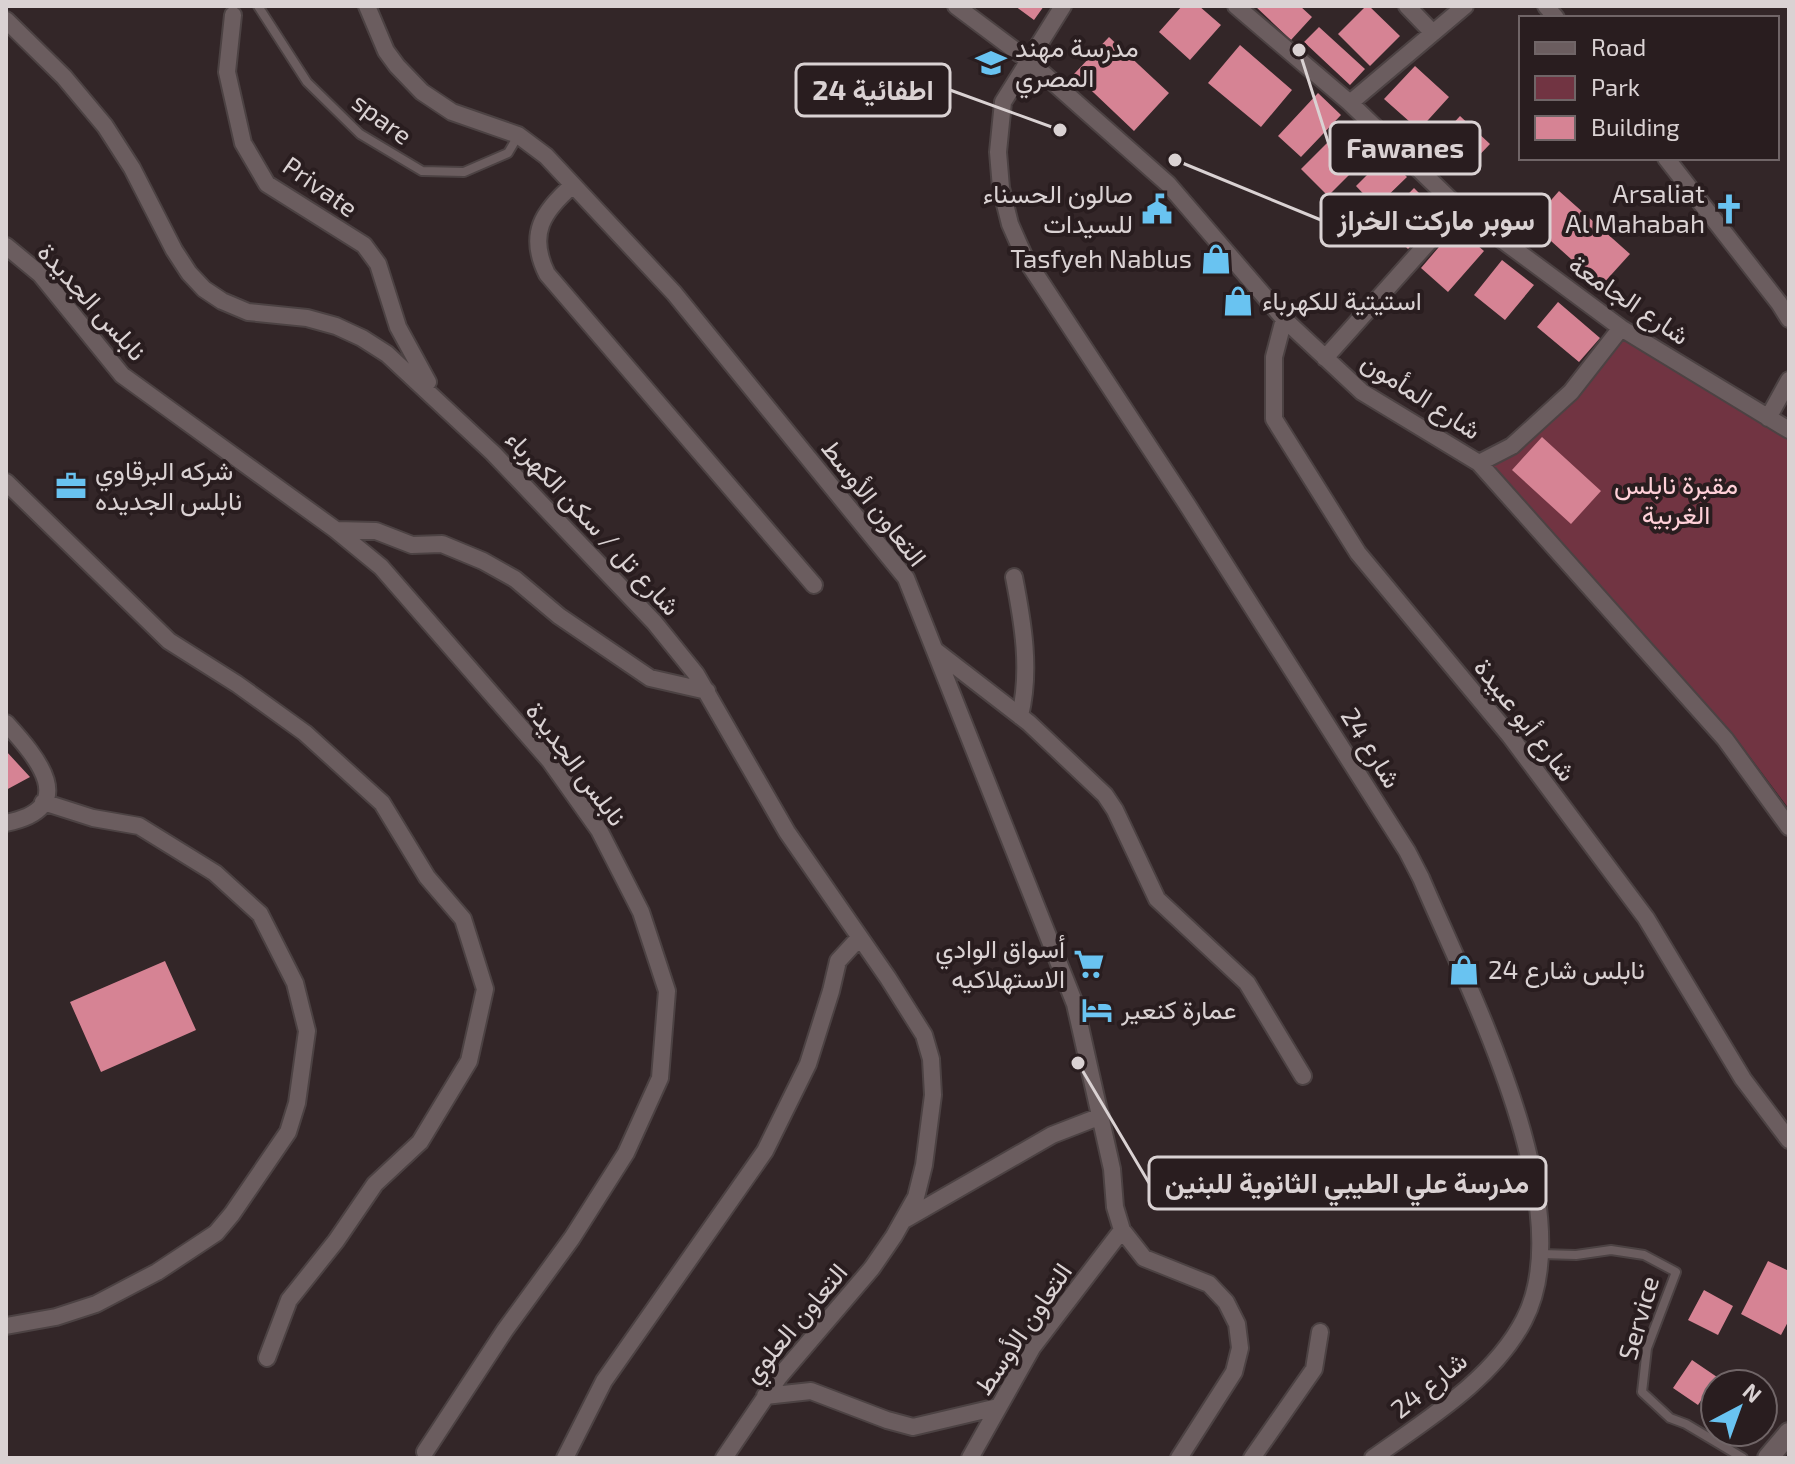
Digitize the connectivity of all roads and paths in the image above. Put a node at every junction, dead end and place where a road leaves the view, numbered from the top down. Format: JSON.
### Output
{"nodes":[{"id":1,"x":258,"y":6,"type":"edge"},
{"id":2,"x":367,"y":6,"type":"edge"},
{"id":3,"x":956,"y":6,"type":"edge"},
{"id":4,"x":1063,"y":6,"type":"edge"},
{"id":5,"x":1236,"y":6,"type":"edge"},
{"id":6,"x":1407,"y":6,"type":"edge"},
{"id":7,"x":1465,"y":6,"type":"edge"},
{"id":8,"x":233,"y":15,"type":"dead end"},
{"id":9,"x":6,"y":20,"type":"edge"},
{"id":10,"x":1433,"y":33,"type":"junction"},
{"id":11,"x":1028,"y":60,"type":"junction"},
{"id":12,"x":1350,"y":103,"type":"junction"},
{"id":13,"x":518,"y":135,"type":"junction"},
{"id":14,"x":1668,"y":160,"type":"edge"},
{"id":15,"x":573,"y":185,"type":"junction"},
{"id":16,"x":1459,"y":208,"type":"junction"},
{"id":17,"x":6,"y":246,"type":"edge"},
{"id":18,"x":1284,"y":319,"type":"junction"},
{"id":19,"x":1789,"y":319,"type":"edge"},
{"id":20,"x":1621,"y":328,"type":"junction"},
{"id":21,"x":1325,"y":358,"type":"junction"},
{"id":22,"x":1789,"y":380,"type":"edge"},
{"id":23,"x":428,"y":382,"type":"dead end"},
{"id":24,"x":1768,"y":418,"type":"junction"},
{"id":25,"x":1789,"y":430,"type":"edge"},
{"id":26,"x":1479,"y":463,"type":"junction"},
{"id":27,"x":6,"y":482,"type":"edge"},
{"id":28,"x":336,"y":530,"type":"junction"},
{"id":29,"x":1014,"y":577,"type":"dead end"},
{"id":30,"x":814,"y":585,"type":"dead end"},
{"id":31,"x":935,"y":650,"type":"junction"},
{"id":32,"x":707,"y":691,"type":"junction"},
{"id":33,"x":1020,"y":716,"type":"junction"},
{"id":34,"x":6,"y":723,"type":"edge"},
{"id":35,"x":43,"y":802,"type":"junction"},
{"id":36,"x":6,"y":823,"type":"edge"},
{"id":37,"x":1789,"y":827,"type":"edge"},
{"id":38,"x":859,"y":938,"type":"junction"},
{"id":39,"x":1303,"y":1076,"type":"dead end"},
{"id":40,"x":1101,"y":1116,"type":"junction"},
{"id":41,"x":1789,"y":1140,"type":"edge"},
{"id":42,"x":904,"y":1220,"type":"junction"},
{"id":43,"x":1122,"y":1230,"type":"junction"},
{"id":44,"x":1541,"y":1254,"type":"junction"},
{"id":45,"x":6,"y":1326,"type":"edge"},
{"id":46,"x":1320,"y":1332,"type":"dead end"},
{"id":47,"x":267,"y":1358,"type":"dead end"},
{"id":48,"x":765,"y":1396,"type":"junction"},
{"id":49,"x":998,"y":1407,"type":"junction"},
{"id":50,"x":1789,"y":1433,"type":"edge"},
{"id":51,"x":425,"y":1452,"type":"dead end"},
{"id":52,"x":565,"y":1458,"type":"edge"},
{"id":53,"x":724,"y":1458,"type":"edge"},
{"id":54,"x":970,"y":1458,"type":"edge"},
{"id":55,"x":1179,"y":1458,"type":"edge"},
{"id":56,"x":1252,"y":1458,"type":"edge"},
{"id":57,"x":1373,"y":1458,"type":"edge"},
{"id":58,"x":1743,"y":1458,"type":"edge"},
{"id":59,"x":1768,"y":1458,"type":"edge"}],
"edges":[{"from":1,"to":13,"type":"lane","name":"spare"},
{"from":2,"to":13,"type":"street","name":"التعاون الأوسط"},
{"from":3,"to":11,"type":"street","name":"شارع المأمون"},
{"from":4,"to":11,"type":"street","name":"شارع 24"},
{"from":5,"to":12,"type":"street","name":"شارع الجامعة"},
{"from":6,"to":10,"type":"street"},
{"from":7,"to":10,"type":"street"},
{"from":8,"to":23,"type":"street","name":"Private"},
{"from":9,"to":32,"type":"street","name":"شارع تل / سكن الكهرباء"},
{"from":10,"to":12,"type":"street"},
{"from":11,"to":18,"type":"street","name":"شارع المأمون"},
{"from":11,"to":44,"type":"street","name":"شارع 24"},
{"from":12,"to":16,"type":"street","name":"شارع الجامعة"},
{"from":13,"to":15,"type":"street","name":"التعاون الأوسط"},
{"from":14,"to":19,"type":"street"},
{"from":15,"to":30,"type":"street"},
{"from":15,"to":31,"type":"street","name":"التعاون الأوسط"},
{"from":16,"to":20,"type":"street","name":"شارع الجامعة"},
{"from":16,"to":21,"type":"street"},
{"from":17,"to":28,"type":"street","name":"نابلس الجديدة"},
{"from":18,"to":21,"type":"street","name":"شارع المأمون"},
{"from":18,"to":41,"type":"street","name":"شارع أبو عبيدة"},
{"from":20,"to":24,"type":"street","name":"شارع الجامعة"},
{"from":20,"to":26,"type":"street"},
{"from":21,"to":26,"type":"street","name":"شارع المأمون"},
{"from":22,"to":24,"type":"street"},
{"from":24,"to":25,"type":"street","name":"شارع الجامعة"},
{"from":26,"to":37,"type":"street","name":"شارع المأمون"},
{"from":27,"to":47,"type":"street"},
{"from":28,"to":32,"type":"street"},
{"from":28,"to":51,"type":"street","name":"نابلس الجديدة"},
{"from":29,"to":33,"type":"street"},
{"from":31,"to":33,"type":"street"},
{"from":31,"to":40,"type":"street","name":"التعاون الأوسط"},
{"from":32,"to":38,"type":"street","name":"شارع تل / سكن الكهرباء"},
{"from":33,"to":39,"type":"street"},
{"from":34,"to":35,"type":"street"},
{"from":35,"to":36,"type":"street"},
{"from":35,"to":45,"type":"street"},
{"from":38,"to":42,"type":"street","name":"شارع تل / سكن الكهرباء"},
{"from":38,"to":52,"type":"street"},
{"from":40,"to":42,"type":"street"},
{"from":40,"to":43,"type":"street","name":"التعاون الأوسط"},
{"from":42,"to":48,"type":"street","name":"التعاون العلوي"},
{"from":43,"to":49,"type":"street","name":"التعاون الأوسط"},
{"from":43,"to":55,"type":"street"},
{"from":44,"to":57,"type":"street","name":"شارع 24"},
{"from":44,"to":58,"type":"lane","name":"Service"},
{"from":46,"to":56,"type":"street"},
{"from":48,"to":49,"type":"street"},
{"from":48,"to":53,"type":"street","name":"التعاون العلوي"},
{"from":49,"to":54,"type":"street","name":"التعاون الأوسط"},
{"from":50,"to":59,"type":"street"}]}
